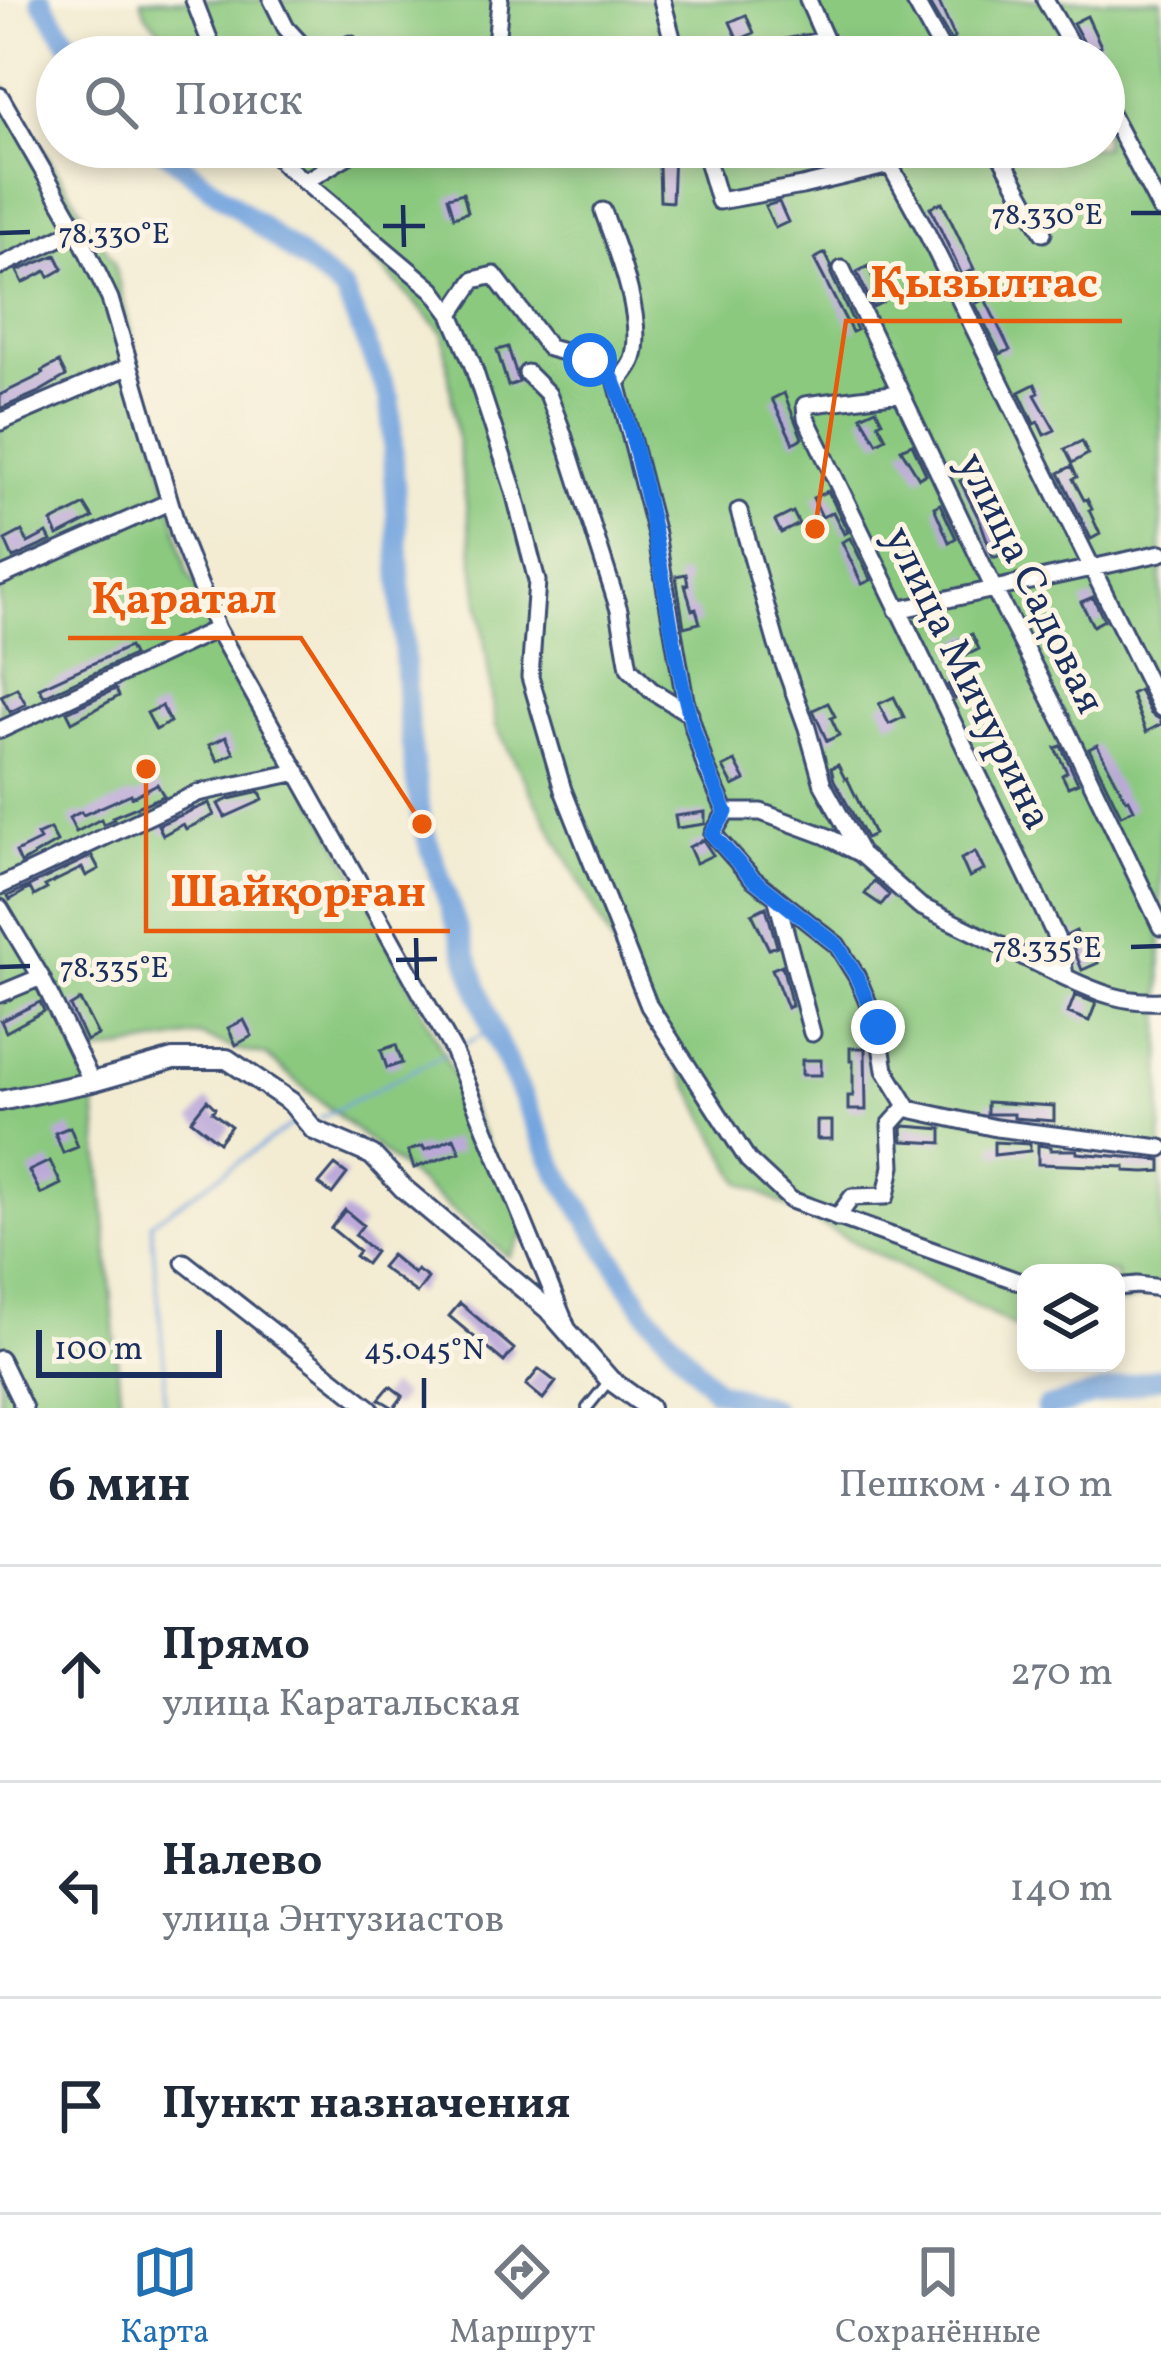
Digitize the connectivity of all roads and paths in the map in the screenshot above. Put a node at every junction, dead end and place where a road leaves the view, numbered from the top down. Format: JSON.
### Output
{"nodes":[{"id":1,"x":194,"y":0,"type":"edge"},
{"id":2,"x":272,"y":0,"type":"edge"},
{"id":3,"x":500,"y":0,"type":"edge"},
{"id":4,"x":662,"y":0,"type":"edge"},
{"id":5,"x":808,"y":0,"type":"edge"},
{"id":6,"x":914,"y":0,"type":"edge"},
{"id":7,"x":1045,"y":0,"type":"edge"},
{"id":8,"x":208,"y":36,"type":"edge"},
{"id":9,"x":293,"y":36,"type":"edge"},
{"id":10,"x":497,"y":36,"type":"edge"},
{"id":11,"x":671,"y":36,"type":"edge"},
{"id":12,"x":823,"y":36,"type":"edge"},
{"id":13,"x":934,"y":36,"type":"edge"},
{"id":14,"x":1066,"y":36,"type":"edge"},
{"id":15,"x":2,"y":103,"type":"edge"},
{"id":16,"x":1125,"y":142,"type":"edge"},
{"id":17,"x":36,"y":161,"type":"edge"},
{"id":18,"x":40,"y":168,"type":"edge"},
{"id":19,"x":290,"y":168,"type":"edge"},
{"id":20,"x":327,"y":168,"type":"edge"},
{"id":21,"x":709,"y":168,"type":"edge"},
{"id":22,"x":880,"y":168,"type":"edge"},
{"id":23,"x":891,"y":168,"type":"edge"},
{"id":24,"x":1008,"y":168,"type":"edge"},
{"id":25,"x":304,"y":182,"type":"junction"},
{"id":26,"x":1161,"y":210,"type":"edge"},
{"id":27,"x":603,"y":211,"type":"dead end"},
{"id":28,"x":77,"y":230,"type":"junction"},
{"id":29,"x":1043,"y":232,"type":"dead end"},
{"id":30,"x":0,"y":266,"type":"edge"},
{"id":31,"x":842,"y":269,"type":"dead end"},
{"id":32,"x":451,"y":314,"type":"junction"},
{"id":33,"x":130,"y":366,"type":"junction"},
{"id":34,"x":527,"y":373,"type":"dead end"},
{"id":35,"x":617,"y":383,"type":"junction"},
{"id":36,"x":900,"y":393,"type":"junction"},
{"id":37,"x":0,"y":422,"type":"edge"},
{"id":38,"x":170,"y":502,"type":"junction"},
{"id":39,"x":739,"y":511,"type":"dead end"},
{"id":40,"x":1161,"y":553,"type":"edge"},
{"id":41,"x":1091,"y":568,"type":"junction"},
{"id":42,"x":0,"y":577,"type":"edge"},
{"id":43,"x":994,"y":589,"type":"junction"},
{"id":44,"x":897,"y":610,"type":"junction"},
{"id":45,"x":218,"y":629,"type":"junction"},
{"id":46,"x":1161,"y":708,"type":"edge"},
{"id":47,"x":690,"y":714,"type":"junction"},
{"id":48,"x":0,"y":730,"type":"edge"},
{"id":49,"x":298,"y":772,"type":"junction"},
{"id":50,"x":726,"y":812,"type":"junction"},
{"id":51,"x":861,"y":854,"type":"junction"},
{"id":52,"x":0,"y":886,"type":"edge"},
{"id":53,"x":777,"y":900,"type":"junction"},
{"id":54,"x":0,"y":908,"type":"edge"},
{"id":55,"x":1161,"y":927,"type":"edge"},
{"id":56,"x":1065,"y":976,"type":"junction"},
{"id":57,"x":41,"y":977,"type":"junction"},
{"id":58,"x":0,"y":994,"type":"edge"},
{"id":59,"x":1161,"y":1001,"type":"edge"},
{"id":60,"x":812,"y":1033,"type":"dead end"},
{"id":61,"x":92,"y":1082,"type":"junction"},
{"id":62,"x":0,"y":1101,"type":"edge"},
{"id":63,"x":907,"y":1106,"type":"junction"},
{"id":64,"x":1161,"y":1148,"type":"edge"},
{"id":65,"x":837,"y":1218,"type":"junction"},
{"id":66,"x":184,"y":1262,"type":"dead end"},
{"id":67,"x":1017,"y":1281,"type":"edge"},
{"id":68,"x":1125,"y":1286,"type":"edge"},
{"id":69,"x":1161,"y":1288,"type":"edge"},
{"id":70,"x":570,"y":1336,"type":"junction"},
{"id":71,"x":0,"y":1358,"type":"edge"},
{"id":72,"x":610,"y":1380,"type":"junction"},
{"id":73,"x":24,"y":1408,"type":"edge"},
{"id":74,"x":370,"y":1408,"type":"edge"},
{"id":75,"x":587,"y":1408,"type":"edge"},
{"id":76,"x":649,"y":1408,"type":"edge"}],
"edges":[{"from":1,"to":8,"type":"street"},
{"from":2,"to":9,"type":"street"},
{"from":3,"to":10,"type":"street"},
{"from":4,"to":11,"type":"street"},
{"from":5,"to":12,"type":"street"},
{"from":6,"to":13,"type":"street"},
{"from":7,"to":14,"type":"street"},
{"from":15,"to":17,"type":"street"},
{"from":16,"to":26,"type":"street"},
{"from":18,"to":28,"type":"street"},
{"from":19,"to":25,"type":"street"},
{"from":20,"to":25,"type":"street"},
{"from":21,"to":22,"type":"street"},
{"from":23,"to":41,"type":"street"},
{"from":24,"to":29,"type":"street"},
{"from":25,"to":32,"type":"street"},
{"from":27,"to":35,"type":"street"},
{"from":28,"to":30,"type":"street"},
{"from":28,"to":33,"type":"street"},
{"from":31,"to":36,"type":"street","name":"улица Садовая"},
{"from":32,"to":35,"type":"street"},
{"from":32,"to":65,"type":"street"},
{"from":33,"to":37,"type":"street"},
{"from":33,"to":38,"type":"street"},
{"from":34,"to":47,"type":"street"},
{"from":35,"to":47,"type":"street"},
{"from":36,"to":43,"type":"street","name":"улица Садовая"},
{"from":36,"to":44,"type":"street","name":"улица Мичурина"},
{"from":38,"to":42,"type":"street"},
{"from":38,"to":45,"type":"street"},
{"from":39,"to":51,"type":"street"},
{"from":40,"to":41,"type":"street"},
{"from":41,"to":43,"type":"street"},
{"from":41,"to":46,"type":"street"},
{"from":43,"to":44,"type":"street"},
{"from":43,"to":55,"type":"street","name":"улица Садовая"},
{"from":44,"to":56,"type":"street","name":"улица Мичурина"},
{"from":45,"to":48,"type":"street"},
{"from":45,"to":49,"type":"street"},
{"from":47,"to":50,"type":"street"},
{"from":49,"to":52,"type":"street"},
{"from":49,"to":70,"type":"street"},
{"from":50,"to":51,"type":"street"},
{"from":50,"to":53,"type":"street"},
{"from":51,"to":56,"type":"street"},
{"from":53,"to":60,"type":"street"},
{"from":53,"to":63,"type":"street"},
{"from":54,"to":57,"type":"street"},
{"from":56,"to":59,"type":"street"},
{"from":57,"to":58,"type":"street"},
{"from":57,"to":61,"type":"street"},
{"from":61,"to":62,"type":"street"},
{"from":61,"to":70,"type":"street"},
{"from":63,"to":64,"type":"street"},
{"from":63,"to":65,"type":"street"},
{"from":65,"to":67,"type":"street"},
{"from":66,"to":74,"type":"street"},
{"from":68,"to":69,"type":"street"},
{"from":70,"to":72,"type":"street"},
{"from":71,"to":73,"type":"street"},
{"from":72,"to":75,"type":"lane"},
{"from":72,"to":76,"type":"street"}]}
